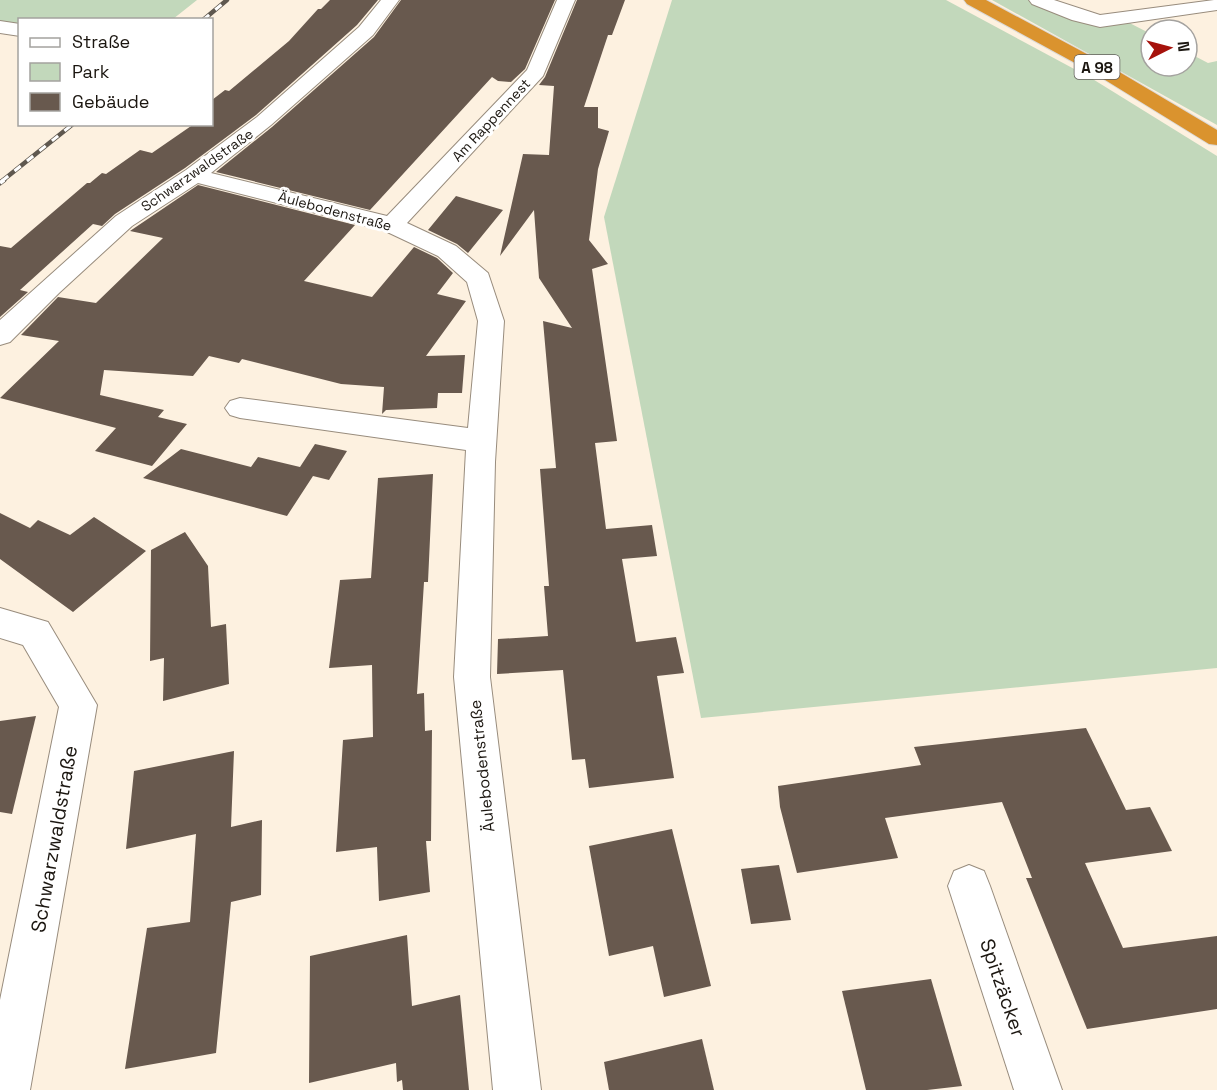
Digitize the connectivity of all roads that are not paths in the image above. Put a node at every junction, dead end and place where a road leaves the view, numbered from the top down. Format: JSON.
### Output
{"nodes":[{"id":1,"x":390,"y":0,"type":"edge"},
{"id":2,"x":566,"y":0,"type":"edge"},
{"id":3,"x":973,"y":0,"type":"edge"},
{"id":4,"x":1038,"y":0,"type":"edge"},
{"id":5,"x":1217,"y":6,"type":"edge"},
{"id":6,"x":0,"y":27,"type":"edge"},
{"id":7,"x":18,"y":30,"type":"edge"},
{"id":8,"x":1217,"y":139,"type":"edge"},
{"id":9,"x":194,"y":175,"type":"junction"},
{"id":10,"x":392,"y":225,"type":"junction"},
{"id":11,"x":0,"y":336,"type":"edge"},
{"id":12,"x":240,"y":408,"type":"dead end"},
{"id":13,"x":482,"y":441,"type":"junction"},
{"id":14,"x":0,"y":623,"type":"edge"},
{"id":15,"x":969,"y":886,"type":"dead end"},
{"id":16,"x":6,"y":1090,"type":"edge"},
{"id":17,"x":517,"y":1090,"type":"edge"},
{"id":18,"x":1038,"y":1090,"type":"edge"}],
"edges":[{"from":1,"to":9,"type":"street","name":"Schwarzwaldstraße"},
{"from":2,"to":10,"type":"street","name":"Am Rappennest"},
{"from":3,"to":8,"type":"highway","number":"A 98"},
{"from":4,"to":5,"type":"street"},
{"from":6,"to":7,"type":"street"},
{"from":9,"to":10,"type":"street","name":"Äulebodenstraße"},
{"from":9,"to":11,"type":"street","name":"Schwarzwaldstraße"},
{"from":10,"to":13,"type":"street","name":"Äulebodenstraße"},
{"from":12,"to":13,"type":"street"},
{"from":13,"to":17,"type":"street","name":"Äulebodenstraße"},
{"from":14,"to":16,"type":"street","name":"Schwarzwaldstraße"},
{"from":15,"to":18,"type":"street","name":"Spitzäcker"}]}
